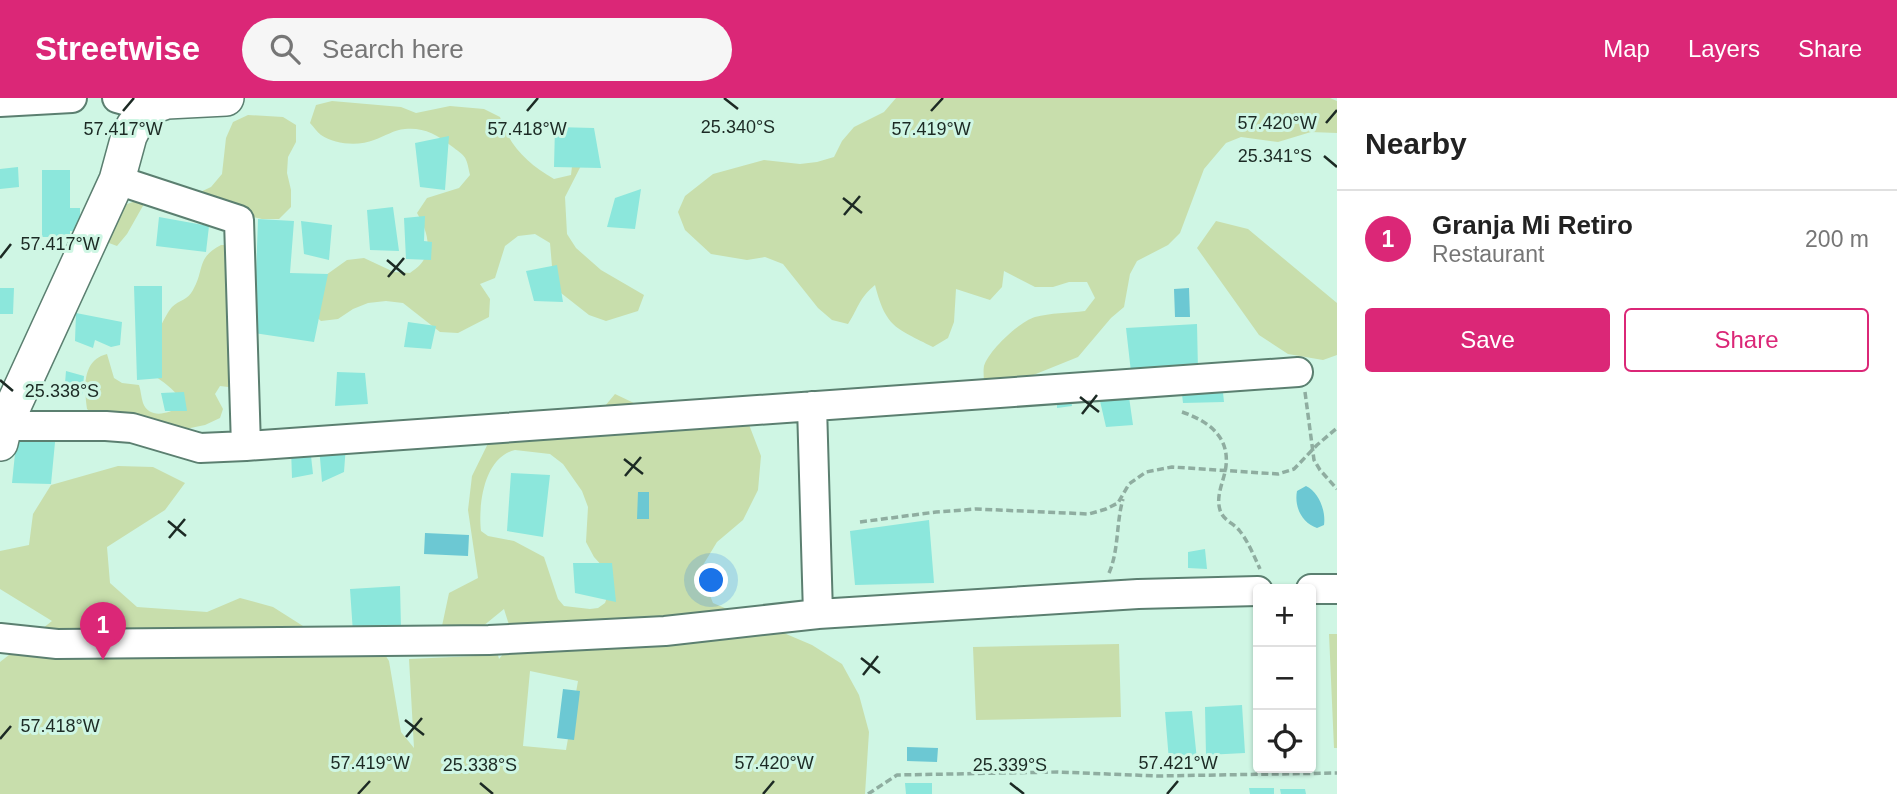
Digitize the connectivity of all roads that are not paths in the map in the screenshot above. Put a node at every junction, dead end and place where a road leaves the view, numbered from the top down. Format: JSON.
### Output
{"nodes":[{"id":1,"x":72,"y":98,"type":"edge"},
{"id":2,"x":226,"y":98,"type":"edge"},
{"id":3,"x":0,"y":102,"type":"edge"},
{"id":4,"x":133,"y":103,"type":"edge"},
{"id":5,"x":117,"y":180,"type":"junction"},
{"id":6,"x":1301,"y":380,"type":"road end"},
{"id":7,"x":812,"y":406,"type":"junction"},
{"id":8,"x":1,"y":432,"type":"edge"},
{"id":9,"x":246,"y":446,"type":"junction"},
{"id":10,"x":1260,"y":581,"type":"edge"},
{"id":11,"x":1316,"y":589,"type":"edge"},
{"id":12,"x":1337,"y":589,"type":"edge"},
{"id":13,"x":818,"y":614,"type":"junction"},
{"id":14,"x":0,"y":638,"type":"edge"}],
"edges":[{"from":1,"to":3,"type":"street"},
{"from":2,"to":4,"type":"main road"},
{"from":4,"to":5,"type":"main road"},
{"from":5,"to":8,"type":"main road"},
{"from":5,"to":9,"type":"street"},
{"from":6,"to":7,"type":"street"},
{"from":7,"to":9,"type":"street"},
{"from":7,"to":13,"type":"street"},
{"from":8,"to":9,"type":"street"},
{"from":10,"to":13,"type":"street"},
{"from":11,"to":12,"type":"street"},
{"from":13,"to":14,"type":"street"}]}
